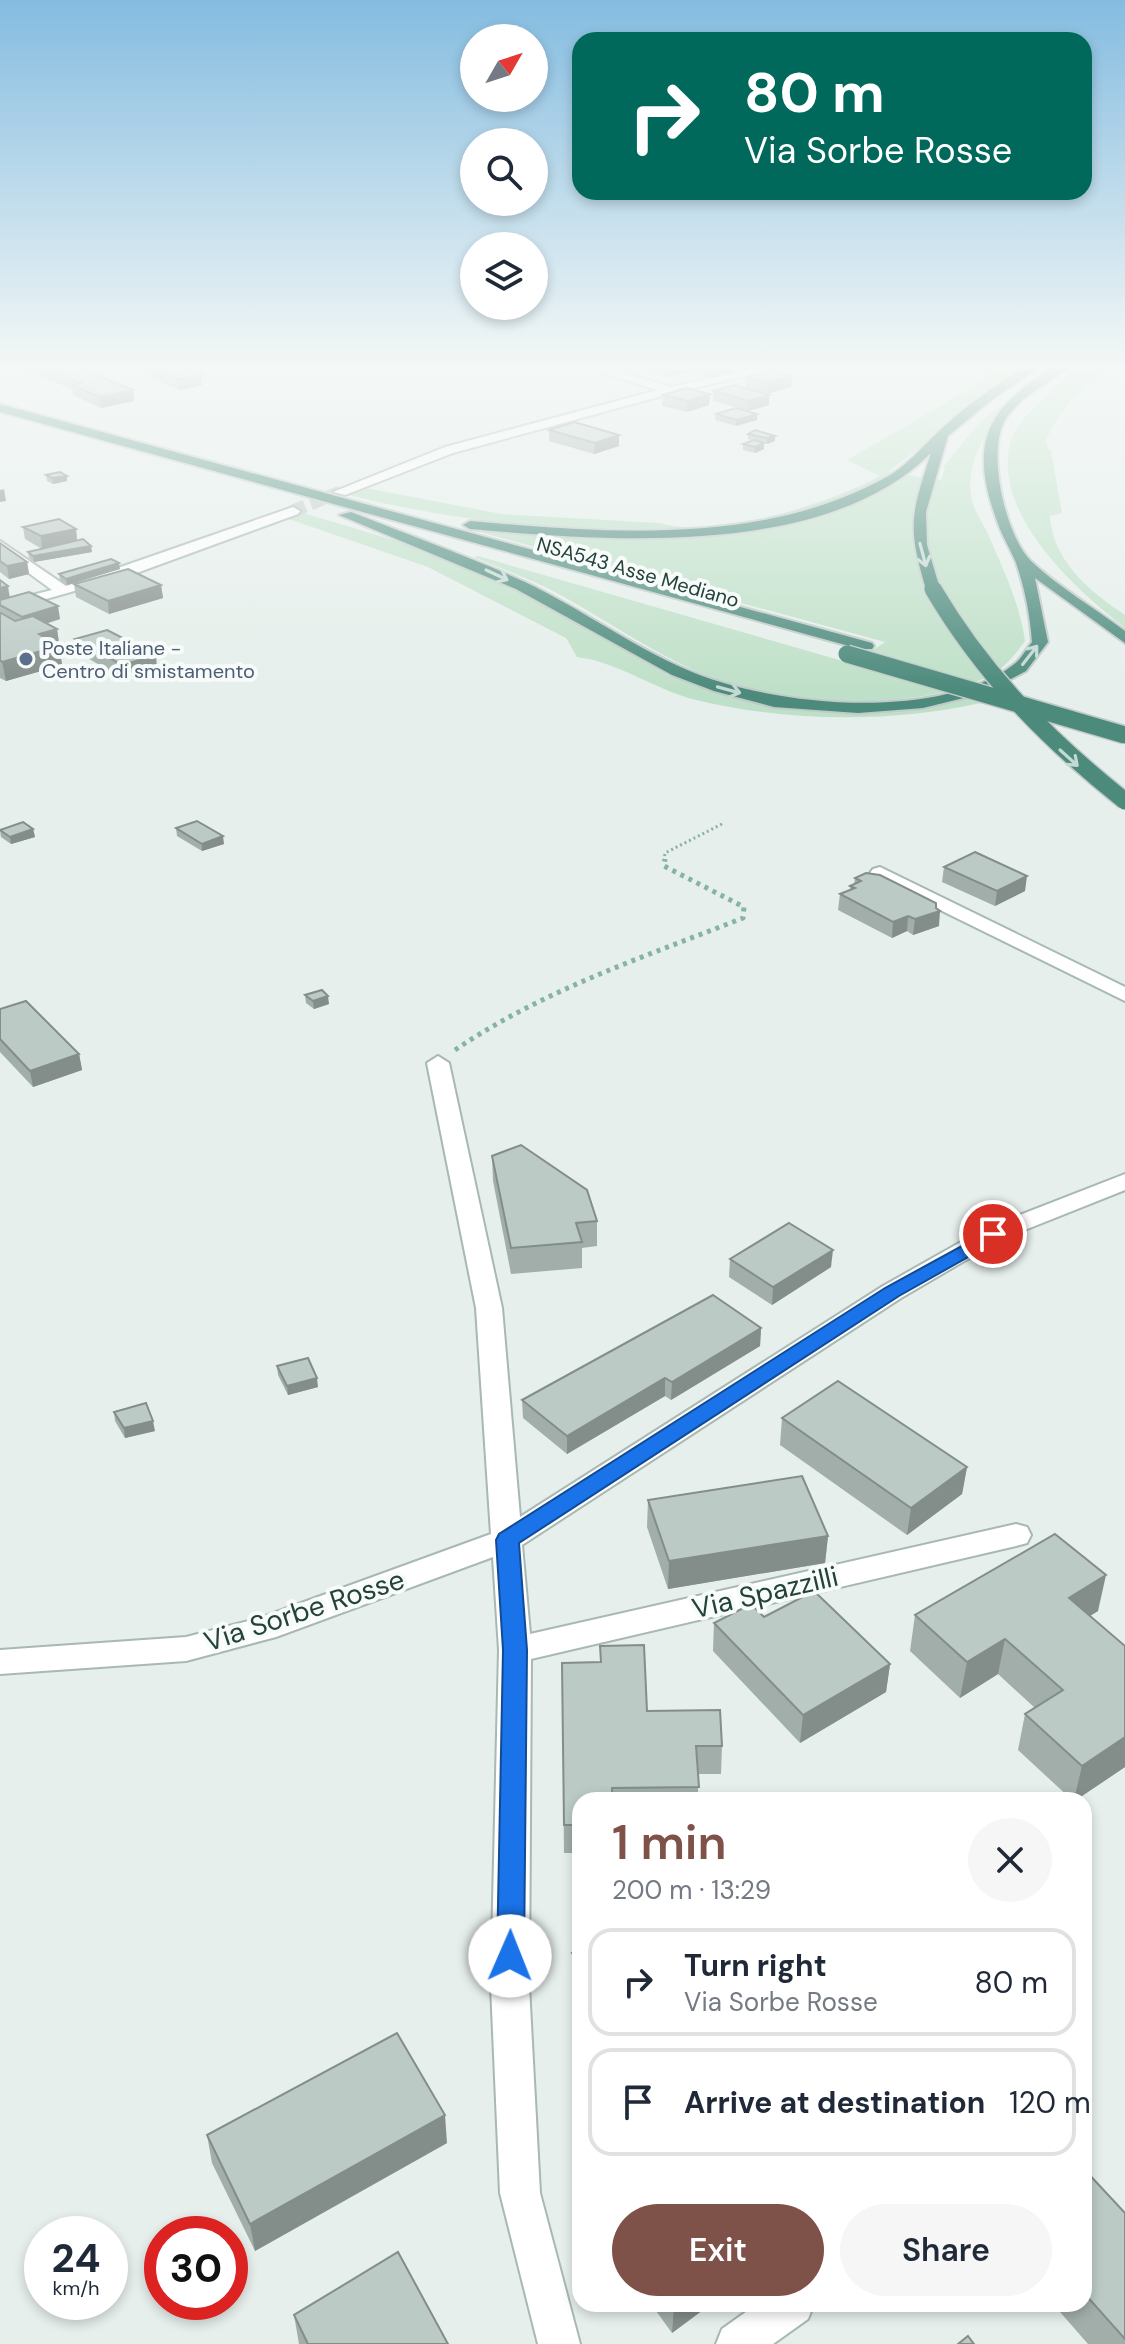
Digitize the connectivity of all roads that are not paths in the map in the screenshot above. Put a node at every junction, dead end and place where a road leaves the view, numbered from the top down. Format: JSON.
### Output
{"nodes":[{"id":1,"x":207,"y":472,"type":"edge"},
{"id":2,"x":221,"y":472,"type":"edge"},
{"id":3,"x":391,"y":472,"type":"edge"},
{"id":4,"x":901,"y":472,"type":"edge"},
{"id":5,"x":932,"y":472,"type":"edge"},
{"id":6,"x":992,"y":472,"type":"edge"},
{"id":7,"x":340,"y":492,"type":"tunnel mouth"},
{"id":8,"x":350,"y":510,"type":"junction"},
{"id":9,"x":293,"y":511,"type":"tunnel mouth"},
{"id":10,"x":0,"y":545,"type":"edge"},
{"id":11,"x":1023,"y":562,"type":"junction"},
{"id":12,"x":64,"y":591,"type":"junction"},
{"id":13,"x":0,"y":608,"type":"edge"},
{"id":14,"x":1125,"y":638,"type":"edge"},
{"id":15,"x":1125,"y":719,"type":"edge"},
{"id":16,"x":1125,"y":735,"type":"edge"},
{"id":17,"x":1125,"y":801,"type":"edge"},
{"id":18,"x":880,"y":873,"type":"edge"},
{"id":19,"x":1125,"y":995,"type":"edge"},
{"id":20,"x":438,"y":1063,"type":"road end"},
{"id":21,"x":1125,"y":1181,"type":"edge"},
{"id":22,"x":1016,"y":1535,"type":"dead end"},
{"id":23,"x":507,"y":1540,"type":"junction"},
{"id":24,"x":515,"y":1650,"type":"junction"},
{"id":25,"x":0,"y":1662,"type":"edge"},
{"id":26,"x":782,"y":2312,"type":"edge"},
{"id":27,"x":559,"y":2344,"type":"edge"},
{"id":28,"x":737,"y":2344,"type":"edge"}],
"edges":[{"from":1,"to":8,"type":"highway","name":"NSA543 Asse Mediano"},
{"from":2,"to":8,"type":"highway","name":"NSA543 Asse Mediano"},
{"from":3,"to":7,"type":"street"},
{"from":4,"to":8,"type":"highway"},
{"from":5,"to":17,"type":"highway","one_way":true,"bridge":true},
{"from":6,"to":11,"type":"highway"},
{"from":8,"to":11,"type":"highway","one_way":true},
{"from":8,"to":15,"type":"highway","name":"NSA543 Asse Mediano","bridge":true},
{"from":8,"to":16,"type":"highway","name":"NSA543 Asse Mediano","bridge":true},
{"from":9,"to":12,"type":"street"},
{"from":10,"to":12,"type":"street"},
{"from":11,"to":14,"type":"highway"},
{"from":12,"to":13,"type":"street"},
{"from":18,"to":19,"type":"street"},
{"from":20,"to":23,"type":"street"},
{"from":21,"to":23,"type":"street","name":"Via Sorbe Rosse"},
{"from":22,"to":24,"type":"street","name":"Via Spazzilli"},
{"from":23,"to":24,"type":"street"},
{"from":23,"to":25,"type":"street","name":"Via Sorbe Rosse"},
{"from":24,"to":27,"type":"street"},
{"from":26,"to":28,"type":"street"}]}
